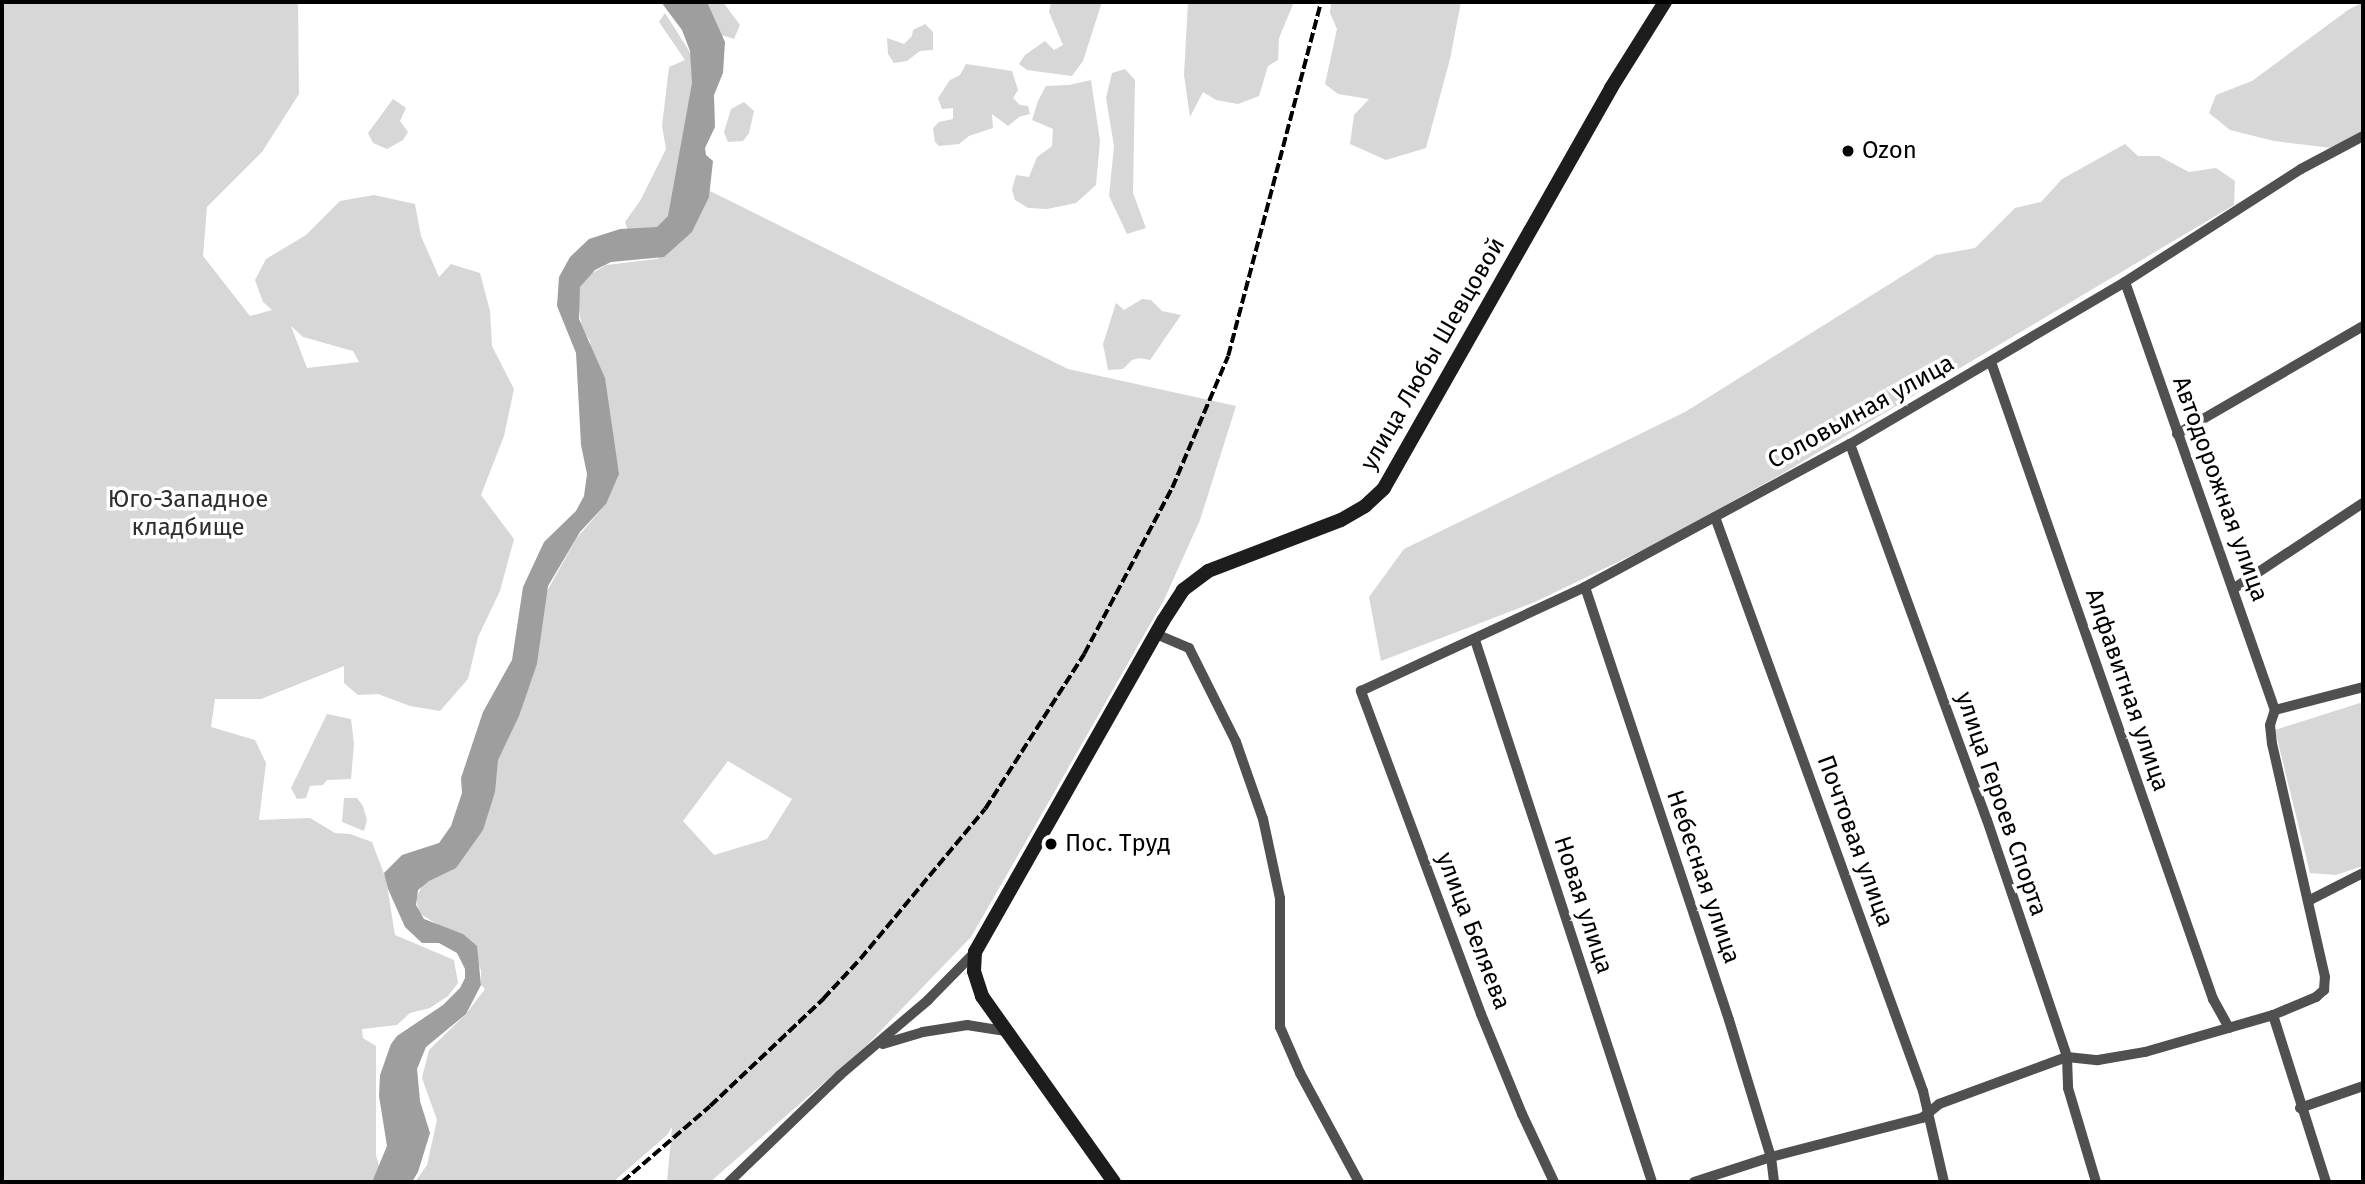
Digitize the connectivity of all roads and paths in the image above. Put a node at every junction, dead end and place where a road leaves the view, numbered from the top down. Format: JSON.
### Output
{"nodes":[{"id":1,"x":1665,"y":2,"type":"edge"},
{"id":2,"x":2363,"y":136,"type":"edge"},
{"id":3,"x":2125,"y":282,"type":"junction"},
{"id":4,"x":2363,"y":326,"type":"edge"},
{"id":5,"x":1991,"y":362,"type":"junction"},
{"id":6,"x":2177,"y":434,"type":"junction"},
{"id":7,"x":1850,"y":444,"type":"junction"},
{"id":8,"x":2363,"y":503,"type":"edge"},
{"id":9,"x":1715,"y":517,"type":"junction"},
{"id":10,"x":1585,"y":587,"type":"junction"},
{"id":11,"x":2233,"y":589,"type":"junction"},
{"id":12,"x":1156,"y":634,"type":"junction"},
{"id":13,"x":1475,"y":640,"type":"junction"},
{"id":14,"x":2363,"y":687,"type":"edge"},
{"id":15,"x":1361,"y":691,"type":"joint"},
{"id":16,"x":2275,"y":709,"type":"junction"},
{"id":17,"x":2363,"y":873,"type":"edge"},
{"id":18,"x":2308,"y":901,"type":"junction"},
{"id":19,"x":975,"y":952,"type":"junction"},
{"id":20,"x":2273,"y":1015,"type":"junction"},
{"id":21,"x":2229,"y":1028,"type":"junction"},
{"id":22,"x":1006,"y":1031,"type":"junction"},
{"id":23,"x":877,"y":1046,"type":"junction"},
{"id":24,"x":2067,"y":1057,"type":"junction"},
{"id":25,"x":2363,"y":1086,"type":"edge"},
{"id":26,"x":2300,"y":1108,"type":"junction"},
{"id":27,"x":1928,"y":1111,"type":"junction"},
{"id":28,"x":1771,"y":1157,"type":"junction"},
{"id":29,"x":729,"y":1182,"type":"edge"},
{"id":30,"x":1114,"y":1182,"type":"edge"},
{"id":31,"x":1359,"y":1182,"type":"edge"},
{"id":32,"x":1555,"y":1182,"type":"edge"},
{"id":33,"x":1652,"y":1182,"type":"edge"},
{"id":34,"x":1694,"y":1182,"type":"edge"},
{"id":35,"x":1774,"y":1182,"type":"edge"},
{"id":36,"x":1944,"y":1182,"type":"edge"},
{"id":37,"x":2096,"y":1182,"type":"edge"},
{"id":38,"x":2326,"y":1182,"type":"edge"}],
"edges":[{"from":1,"to":12,"type":"street","name":"улица Любы Шевцовой"},
{"from":2,"to":3,"type":"street","name":"Соловьиная улица"},
{"from":3,"to":5,"type":"street","name":"Соловьиная улица"},
{"from":3,"to":6,"type":"street","name":"Автодорожная улица"},
{"from":4,"to":6,"type":"street"},
{"from":5,"to":7,"type":"street","name":"Соловьиная улица"},
{"from":5,"to":21,"type":"street","name":"Алфавитная улица"},
{"from":6,"to":11,"type":"street","name":"Автодорожная улица"},
{"from":7,"to":9,"type":"street","name":"Соловьиная улица"},
{"from":7,"to":24,"type":"street","name":"улица Героев Спорта"},
{"from":8,"to":11,"type":"street"},
{"from":9,"to":10,"type":"street","name":"Соловьиная улица"},
{"from":9,"to":27,"type":"street","name":"Почтовая улица"},
{"from":10,"to":13,"type":"street","name":"Соловьиная улица"},
{"from":10,"to":28,"type":"street","name":"Небесная улица"},
{"from":11,"to":16,"type":"street","name":"Автодорожная улица"},
{"from":12,"to":19,"type":"street","name":"улица Любы Шевцовой"},
{"from":12,"to":31,"type":"street"},
{"from":13,"to":15,"type":"street","name":"Соловьиная улица"},
{"from":13,"to":33,"type":"street","name":"Новая улица"},
{"from":14,"to":16,"type":"street"},
{"from":15,"to":32,"type":"street","name":"улица Беляева"},
{"from":16,"to":18,"type":"street"},
{"from":17,"to":18,"type":"street"},
{"from":18,"to":20,"type":"street"},
{"from":19,"to":22,"type":"street"},
{"from":19,"to":23,"type":"street"},
{"from":20,"to":21,"type":"street"},
{"from":20,"to":26,"type":"street"},
{"from":21,"to":24,"type":"street"},
{"from":22,"to":23,"type":"street"},
{"from":22,"to":30,"type":"street"},
{"from":23,"to":29,"type":"street"},
{"from":24,"to":27,"type":"street"},
{"from":24,"to":37,"type":"street","name":"улица Героев Спорта"},
{"from":25,"to":26,"type":"street"},
{"from":26,"to":38,"type":"street"},
{"from":27,"to":28,"type":"street"},
{"from":27,"to":36,"type":"street","name":"Почтовая улица"},
{"from":28,"to":34,"type":"street"},
{"from":28,"to":35,"type":"street","name":"Небесная улица"}]}
